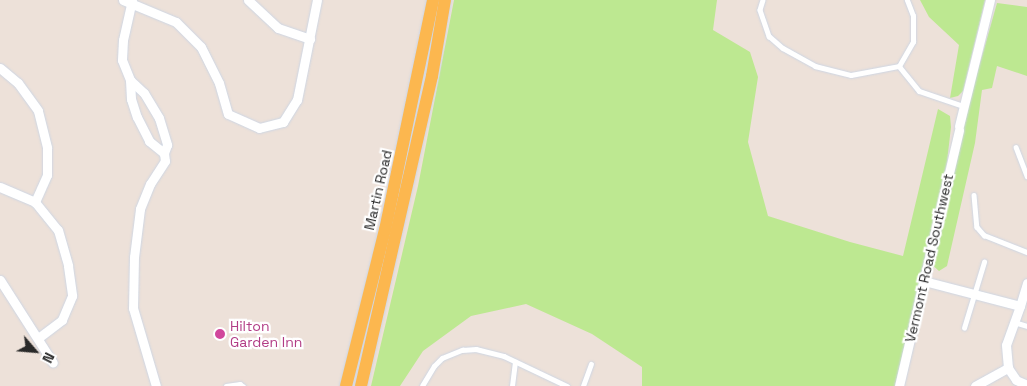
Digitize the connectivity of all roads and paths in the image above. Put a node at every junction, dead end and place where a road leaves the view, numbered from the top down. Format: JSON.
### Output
{"nodes":[{"id":1,"x":248,"y":0,"type":"edge"},
{"id":2,"x":317,"y":0,"type":"edge"},
{"id":3,"x":433,"y":0,"type":"edge"},
{"id":4,"x":445,"y":0,"type":"edge"},
{"id":5,"x":763,"y":0,"type":"edge"},
{"id":6,"x":907,"y":0,"type":"edge"},
{"id":7,"x":990,"y":0,"type":"edge"},
{"id":8,"x":129,"y":1,"type":"edge"},
{"id":9,"x":310,"y":39,"type":"junction"},
{"id":10,"x":899,"y":66,"type":"junction"},
{"id":11,"x":0,"y":68,"type":"edge"},
{"id":12,"x":130,"y":80,"type":"junction"},
{"id":13,"x":964,"y":106,"type":"junction"},
{"id":14,"x":1016,"y":147,"type":"dead end"},
{"id":15,"x":164,"y":153,"type":"junction"},
{"id":16,"x":1027,"y":176,"type":"edge"},
{"id":17,"x":0,"y":187,"type":"edge"},
{"id":18,"x":974,"y":195,"type":"dead end"},
{"id":19,"x":35,"y":202,"type":"junction"},
{"id":20,"x":1027,"y":252,"type":"edge"},
{"id":21,"x":984,"y":262,"type":"dead end"},
{"id":22,"x":0,"y":280,"type":"edge"},
{"id":23,"x":924,"y":281,"type":"junction"},
{"id":24,"x":1027,"y":283,"type":"edge"},
{"id":25,"x":974,"y":294,"type":"junction"},
{"id":26,"x":1020,"y":306,"type":"junction"},
{"id":27,"x":1014,"y":322,"type":"junction"},
{"id":28,"x":1027,"y":326,"type":"edge"},
{"id":29,"x":964,"y":328,"type":"dead end"},
{"id":30,"x":38,"y":338,"type":"junction"},
{"id":31,"x":53,"y":362,"type":"dead end"},
{"id":32,"x":515,"y":362,"type":"junction"},
{"id":33,"x":591,"y":364,"type":"dead end"},
{"id":34,"x":1008,"y":368,"type":"junction"},
{"id":35,"x":1027,"y":385,"type":"edge"},
{"id":36,"x":156,"y":386,"type":"edge"},
{"id":37,"x":226,"y":386,"type":"edge"},
{"id":38,"x":243,"y":386,"type":"edge"},
{"id":39,"x":346,"y":386,"type":"edge"},
{"id":40,"x":361,"y":386,"type":"edge"},
{"id":41,"x":422,"y":386,"type":"edge"},
{"id":42,"x":512,"y":386,"type":"edge"},
{"id":43,"x":568,"y":386,"type":"edge"},
{"id":44,"x":584,"y":386,"type":"edge"},
{"id":45,"x":899,"y":386,"type":"edge"},
{"id":46,"x":975,"y":386,"type":"edge"}],
"edges":[{"from":1,"to":9,"type":"street"},
{"from":2,"to":9,"type":"street"},
{"from":3,"to":39,"type":"main road","name":"Martin Road"},
{"from":4,"to":40,"type":"main road","name":"Martin Road"},
{"from":5,"to":10,"type":"lane"},
{"from":6,"to":10,"type":"lane"},
{"from":7,"to":13,"type":"street","name":"Vermont Road Southwest"},
{"from":8,"to":9,"type":"street"},
{"from":8,"to":12,"type":"street"},
{"from":10,"to":13,"type":"lane"},
{"from":11,"to":19,"type":"street"},
{"from":12,"to":15,"type":"street"},
{"from":12,"to":15,"type":"street"},
{"from":13,"to":23,"type":"street","name":"Vermont Road Southwest"},
{"from":14,"to":16,"type":"lane"},
{"from":15,"to":36,"type":"street"},
{"from":17,"to":19,"type":"street"},
{"from":18,"to":20,"type":"lane"},
{"from":19,"to":30,"type":"street"},
{"from":21,"to":25,"type":"lane"},
{"from":22,"to":30,"type":"street"},
{"from":23,"to":25,"type":"street"},
{"from":23,"to":45,"type":"street","name":"Vermont Road Southwest"},
{"from":24,"to":26,"type":"street"},
{"from":25,"to":26,"type":"street"},
{"from":25,"to":29,"type":"lane"},
{"from":26,"to":27,"type":"street"},
{"from":27,"to":28,"type":"lane"},
{"from":27,"to":34,"type":"street"},
{"from":30,"to":31,"type":"street"},
{"from":32,"to":41,"type":"lane"},
{"from":32,"to":42,"type":"lane"},
{"from":32,"to":43,"type":"lane"},
{"from":33,"to":44,"type":"lane"},
{"from":34,"to":35,"type":"street"},
{"from":34,"to":46,"type":"street"},
{"from":37,"to":38,"type":"lane"}]}
